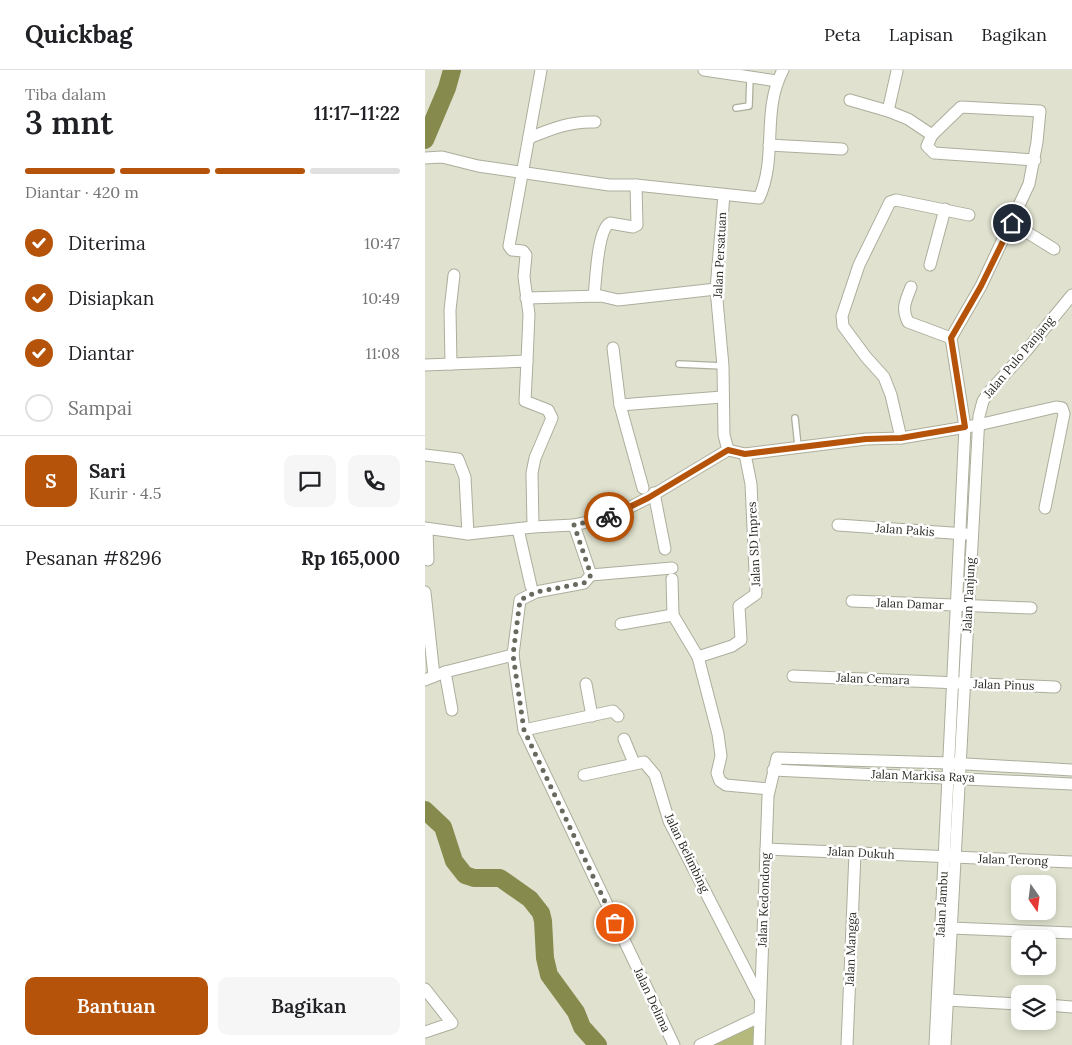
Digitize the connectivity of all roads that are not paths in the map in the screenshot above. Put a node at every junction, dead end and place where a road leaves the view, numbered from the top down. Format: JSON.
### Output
{"nodes":[{"id":1,"x":541,"y":70,"type":"edge"},
{"id":2,"x":705,"y":70,"type":"edge"},
{"id":3,"x":783,"y":70,"type":"edge"},
{"id":4,"x":897,"y":71,"type":"edge"},
{"id":5,"x":750,"y":77,"type":"junction"},
{"id":6,"x":777,"y":81,"type":"junction"},
{"id":7,"x":850,"y":100,"type":"dead end"},
{"id":8,"x":736,"y":108,"type":"dead end"},
{"id":9,"x":888,"y":111,"type":"junction"},
{"id":10,"x":595,"y":122,"type":"dead end"},
{"id":11,"x":932,"y":135,"type":"junction"},
{"id":12,"x":529,"y":138,"type":"junction"},
{"id":13,"x":769,"y":144,"type":"junction"},
{"id":14,"x":842,"y":149,"type":"dead end"},
{"id":15,"x":425,"y":158,"type":"edge"},
{"id":16,"x":1035,"y":160,"type":"junction"},
{"id":17,"x":523,"y":172,"type":"junction"},
{"id":18,"x":636,"y":185,"type":"junction"},
{"id":19,"x":724,"y":195,"type":"junction"},
{"id":20,"x":945,"y":209,"type":"junction"},
{"id":21,"x":969,"y":215,"type":"dead end"},
{"id":22,"x":1012,"y":223,"type":"junction"},
{"id":23,"x":1055,"y":249,"type":"dead end"},
{"id":24,"x":930,"y":265,"type":"dead end"},
{"id":25,"x":454,"y":275,"type":"dead end"},
{"id":26,"x":911,"y":287,"type":"dead end"},
{"id":27,"x":716,"y":289,"type":"junction"},
{"id":28,"x":1072,"y":295,"type":"edge"},
{"id":29,"x":594,"y":296,"type":"junction"},
{"id":30,"x":526,"y":298,"type":"junction"},
{"id":31,"x":951,"y":338,"type":"junction"},
{"id":32,"x":613,"y":348,"type":"dead end"},
{"id":33,"x":527,"y":361,"type":"junction"},
{"id":34,"x":451,"y":364,"type":"junction"},
{"id":35,"x":679,"y":364,"type":"dead end"},
{"id":36,"x":425,"y":365,"type":"edge"},
{"id":37,"x":723,"y":366,"type":"junction"},
{"id":38,"x":722,"y":397,"type":"junction"},
{"id":39,"x":620,"y":405,"type":"junction"},
{"id":40,"x":795,"y":418,"type":"dead end"},
{"id":41,"x":978,"y":425,"type":"junction"},
{"id":42,"x":965,"y":427,"type":"junction"},
{"id":43,"x":901,"y":438,"type":"junction"},
{"id":44,"x":798,"y":446,"type":"junction"},
{"id":45,"x":728,"y":450,"type":"junction"},
{"id":46,"x":745,"y":454,"type":"junction"},
{"id":47,"x":425,"y":455,"type":"edge"},
{"id":48,"x":643,"y":488,"type":"dead end"},
{"id":49,"x":654,"y":494,"type":"junction"},
{"id":50,"x":537,"y":501,"type":"dead end"},
{"id":51,"x":1045,"y":508,"type":"dead end"},
{"id":52,"x":533,"y":524,"type":"junction"},
{"id":53,"x":574,"y":525,"type":"junction"},
{"id":54,"x":838,"y":525,"type":"dead end"},
{"id":55,"x":426,"y":528,"type":"edge"},
{"id":56,"x":518,"y":529,"type":"junction"},
{"id":57,"x":468,"y":534,"type":"junction"},
{"id":58,"x":960,"y":534,"type":"junction"},
{"id":59,"x":972,"y":535,"type":"junction"},
{"id":60,"x":665,"y":549,"type":"dead end"},
{"id":61,"x":428,"y":560,"type":"dead end"},
{"id":62,"x":591,"y":575,"type":"junction"},
{"id":63,"x":531,"y":586,"type":"dead end"},
{"id":64,"x":425,"y":592,"type":"edge"},
{"id":65,"x":852,"y":601,"type":"dead end"},
{"id":66,"x":957,"y":605,"type":"junction"},
{"id":67,"x":969,"y":606,"type":"junction"},
{"id":68,"x":1031,"y":608,"type":"dead end"},
{"id":69,"x":673,"y":615,"type":"junction"},
{"id":70,"x":621,"y":624,"type":"dead end"},
{"id":71,"x":513,"y":655,"type":"junction"},
{"id":72,"x":699,"y":657,"type":"junction"},
{"id":73,"x":445,"y":672,"type":"junction"},
{"id":74,"x":793,"y":676,"type":"dead end"},
{"id":75,"x":429,"y":678,"type":"edge"},
{"id":76,"x":958,"y":683,"type":"junction"},
{"id":77,"x":586,"y":684,"type":"dead end"},
{"id":78,"x":1055,"y":687,"type":"dead end"},
{"id":79,"x":452,"y":710,"type":"dead end"},
{"id":80,"x":592,"y":716,"type":"junction"},
{"id":81,"x":618,"y":716,"type":"dead end"},
{"id":82,"x":524,"y":730,"type":"junction"},
{"id":83,"x":624,"y":739,"type":"dead end"},
{"id":84,"x":779,"y":758,"type":"joint"},
{"id":85,"x":634,"y":764,"type":"junction"},
{"id":86,"x":954,"y":764,"type":"junction"},
{"id":87,"x":773,"y":770,"type":"junction"},
{"id":88,"x":1072,"y":770,"type":"edge"},
{"id":89,"x":584,"y":775,"type":"dead end"},
{"id":90,"x":954,"y":777,"type":"junction"},
{"id":91,"x":1072,"y":784,"type":"edge"},
{"id":92,"x":769,"y":789,"type":"junction"},
{"id":93,"x":766,"y":849,"type":"junction"},
{"id":94,"x":855,"y":853,"type":"junction"},
{"id":95,"x":949,"y":858,"type":"junction"},
{"id":96,"x":1072,"y":862,"type":"edge"},
{"id":97,"x":951,"y":928,"type":"junction"},
{"id":98,"x":1072,"y":933,"type":"edge"},
{"id":99,"x":425,"y":989,"type":"edge"},
{"id":100,"x":760,"y":998,"type":"junction"},
{"id":101,"x":947,"y":1000,"type":"junction"},
{"id":102,"x":1011,"y":1004,"type":"edge"},
{"id":103,"x":1056,"y":1006,"type":"edge"},
{"id":104,"x":1072,"y":1007,"type":"edge"},
{"id":105,"x":759,"y":1017,"type":"junction"},
{"id":106,"x":425,"y":1032,"type":"edge"},
{"id":107,"x":674,"y":1045,"type":"edge"},
{"id":108,"x":700,"y":1045,"type":"edge"},
{"id":109,"x":759,"y":1045,"type":"edge"},
{"id":110,"x":847,"y":1045,"type":"edge"},
{"id":111,"x":935,"y":1045,"type":"edge"},
{"id":112,"x":945,"y":1045,"type":"edge"}],
"edges":[{"from":1,"to":12,"type":"street"},
{"from":2,"to":5,"type":"street"},
{"from":3,"to":6,"type":"street","name":"Jalan Persatuan"},
{"from":4,"to":9,"type":"street"},
{"from":5,"to":6,"type":"street"},
{"from":5,"to":8,"type":"lane"},
{"from":6,"to":13,"type":"street","name":"Jalan Persatuan"},
{"from":7,"to":9,"type":"street"},
{"from":9,"to":11,"type":"street"},
{"from":10,"to":12,"type":"street"},
{"from":11,"to":16,"type":"street"},
{"from":11,"to":16,"type":"street"},
{"from":12,"to":17,"type":"street"},
{"from":13,"to":14,"type":"street"},
{"from":13,"to":19,"type":"street","name":"Jalan Persatuan"},
{"from":15,"to":17,"type":"street"},
{"from":16,"to":22,"type":"street"},
{"from":17,"to":18,"type":"street"},
{"from":17,"to":30,"type":"street"},
{"from":18,"to":19,"type":"street"},
{"from":18,"to":29,"type":"street"},
{"from":19,"to":27,"type":"street","name":"Jalan Persatuan"},
{"from":20,"to":21,"type":"street"},
{"from":20,"to":24,"type":"street"},
{"from":20,"to":43,"type":"street"},
{"from":22,"to":23,"type":"street"},
{"from":22,"to":31,"type":"street"},
{"from":25,"to":34,"type":"street"},
{"from":26,"to":31,"type":"street"},
{"from":27,"to":29,"type":"street"},
{"from":27,"to":37,"type":"street","name":"Jalan Persatuan"},
{"from":28,"to":41,"type":"street","name":"Jalan Pulo Panjang"},
{"from":29,"to":30,"type":"street"},
{"from":30,"to":33,"type":"street"},
{"from":31,"to":42,"type":"street","name":"Jalan Tanjung"},
{"from":32,"to":39,"type":"street"},
{"from":33,"to":34,"type":"street"},
{"from":33,"to":52,"type":"street"},
{"from":34,"to":36,"type":"street"},
{"from":35,"to":37,"type":"lane"},
{"from":37,"to":38,"type":"street","name":"Jalan Persatuan"},
{"from":38,"to":39,"type":"street"},
{"from":38,"to":45,"type":"street","name":"Jalan Persatuan"},
{"from":39,"to":48,"type":"street"},
{"from":40,"to":44,"type":"lane"},
{"from":41,"to":42,"type":"street"},
{"from":41,"to":51,"type":"street"},
{"from":41,"to":59,"type":"street","name":"Jalan Tanjung"},
{"from":42,"to":43,"type":"street"},
{"from":42,"to":58,"type":"street","name":"Jalan Tanjung"},
{"from":43,"to":44,"type":"street"},
{"from":44,"to":46,"type":"street"},
{"from":45,"to":46,"type":"street"},
{"from":45,"to":49,"type":"street"},
{"from":46,"to":72,"type":"street","name":"Jalan SD Inpres"},
{"from":47,"to":57,"type":"street"},
{"from":49,"to":53,"type":"street"},
{"from":49,"to":60,"type":"street"},
{"from":50,"to":52,"type":"lane"},
{"from":52,"to":53,"type":"street"},
{"from":52,"to":56,"type":"street"},
{"from":53,"to":62,"type":"street"},
{"from":54,"to":58,"type":"street","name":"Jalan Pakis"},
{"from":55,"to":57,"type":"street"},
{"from":55,"to":61,"type":"street"},
{"from":56,"to":57,"type":"street"},
{"from":56,"to":63,"type":"street"},
{"from":58,"to":59,"type":"street","name":"Jalan Pakis"},
{"from":58,"to":66,"type":"street","name":"Jalan Tanjung"},
{"from":59,"to":67,"type":"street","name":"Jalan Tanjung"},
{"from":62,"to":69,"type":"street"},
{"from":62,"to":71,"type":"street","name":"Jalan Delima"},
{"from":64,"to":75,"type":"street"},
{"from":65,"to":66,"type":"street","name":"Jalan Damar"},
{"from":66,"to":67,"type":"street","name":"Jalan Damar"},
{"from":66,"to":76,"type":"street","name":"Jalan Tanjung"},
{"from":67,"to":68,"type":"street","name":"Jalan Damar"},
{"from":67,"to":76,"type":"street","name":"Jalan Tanjung"},
{"from":69,"to":70,"type":"street"},
{"from":69,"to":72,"type":"street"},
{"from":71,"to":73,"type":"street"},
{"from":71,"to":82,"type":"street","name":"Jalan Delima"},
{"from":72,"to":92,"type":"street"},
{"from":73,"to":75,"type":"street"},
{"from":73,"to":79,"type":"street"},
{"from":74,"to":76,"type":"street","name":"Jalan Cemara"},
{"from":76,"to":78,"type":"street","name":"Jalan Pinus"},
{"from":76,"to":86,"type":"street","name":"Jalan Tanjung"},
{"from":77,"to":80,"type":"street"},
{"from":80,"to":81,"type":"street"},
{"from":80,"to":82,"type":"street"},
{"from":82,"to":107,"type":"street","name":"Jalan Delima"},
{"from":83,"to":85,"type":"street"},
{"from":84,"to":86,"type":"street","name":"Jalan Markisa Raya"},
{"from":84,"to":87,"type":"street","name":"Jalan Kedondong"},
{"from":85,"to":89,"type":"street"},
{"from":85,"to":100,"type":"street","name":"Jalan Belimbing"},
{"from":86,"to":88,"type":"street","name":"Jalan Markisa Raya"},
{"from":86,"to":90,"type":"street","name":"Jalan Jambu"},
{"from":87,"to":90,"type":"street","name":"Jalan Markisa Raya"},
{"from":87,"to":92,"type":"street","name":"Jalan Kedondong"},
{"from":90,"to":91,"type":"street","name":"Jalan Markisa Raya"},
{"from":90,"to":95,"type":"street","name":"Jalan Jambu"},
{"from":92,"to":93,"type":"street","name":"Jalan Kedondong"},
{"from":93,"to":94,"type":"street","name":"Jalan Dukuh"},
{"from":93,"to":100,"type":"street","name":"Jalan Kedondong"},
{"from":94,"to":95,"type":"street","name":"Jalan Dukuh"},
{"from":94,"to":110,"type":"street","name":"Jalan Mangga"},
{"from":95,"to":96,"type":"street","name":"Jalan Terong"},
{"from":95,"to":97,"type":"street","name":"Jalan Jambu"},
{"from":95,"to":111,"type":"street","name":"Jalan Jambu"},
{"from":97,"to":98,"type":"street"},
{"from":97,"to":101,"type":"street","name":"Jalan Jambu"},
{"from":99,"to":106,"type":"street"},
{"from":100,"to":105,"type":"street","name":"Jalan Kedondong"},
{"from":101,"to":102,"type":"street"},
{"from":101,"to":112,"type":"street","name":"Jalan Jambu"},
{"from":103,"to":104,"type":"street"},
{"from":105,"to":108,"type":"street"},
{"from":105,"to":109,"type":"street","name":"Jalan Kedondong"}]}
